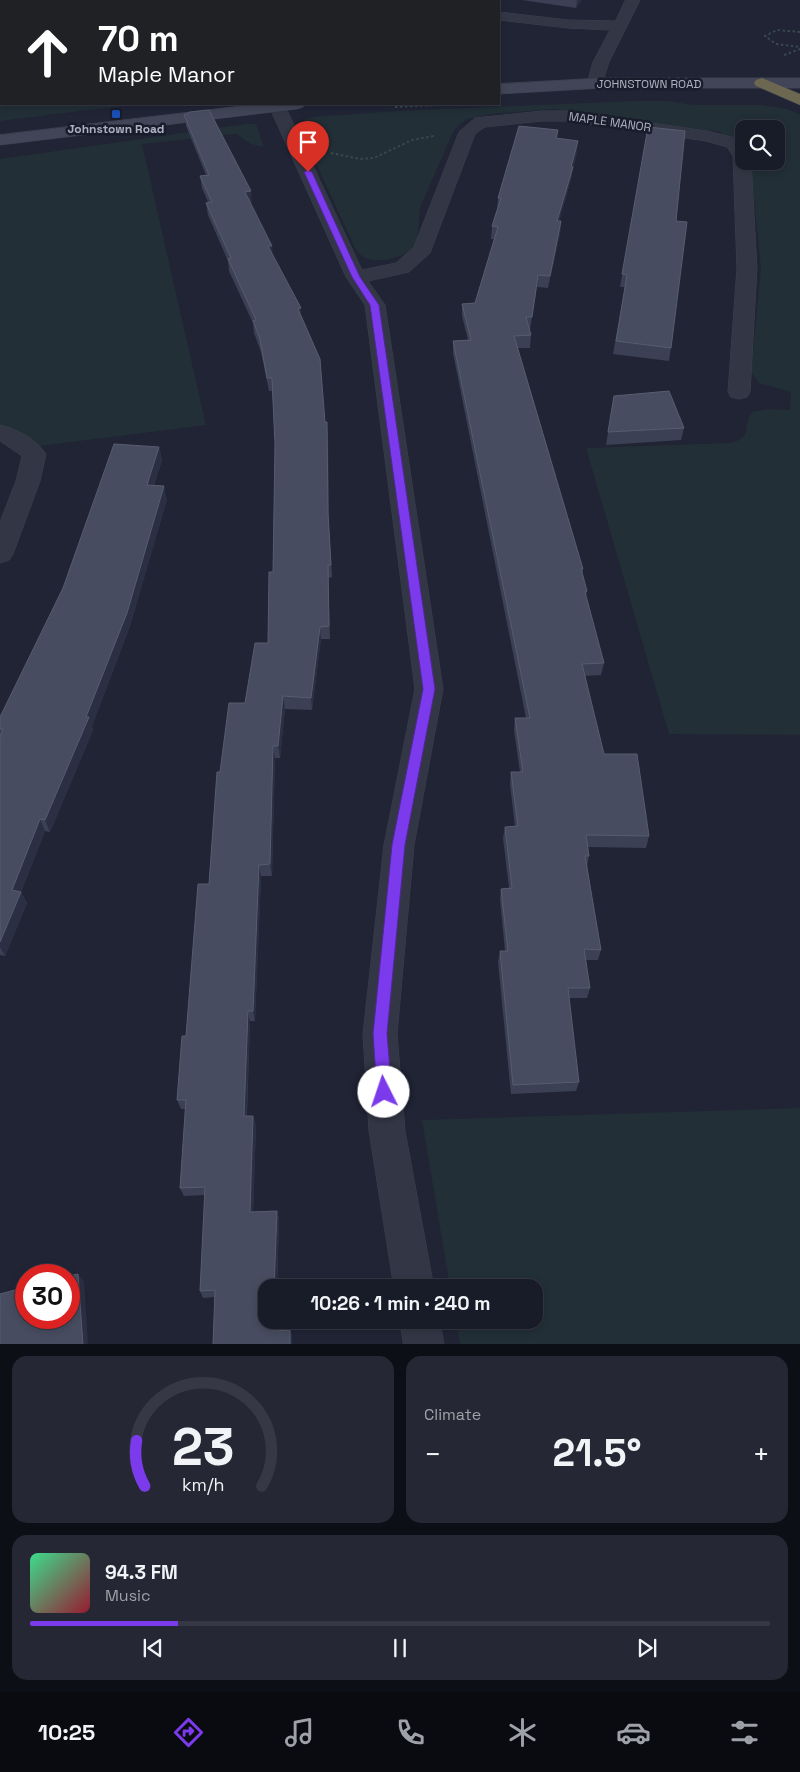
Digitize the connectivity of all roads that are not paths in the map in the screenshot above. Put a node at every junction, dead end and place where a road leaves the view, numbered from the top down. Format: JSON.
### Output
{"nodes":[{"id":1,"x":633,"y":0,"type":"edge"},
{"id":2,"x":500,"y":16,"type":"edge"},
{"id":3,"x":618,"y":26,"type":"junction"},
{"id":4,"x":762,"y":83,"type":"junction"},
{"id":5,"x":800,"y":83,"type":"edge"},
{"id":6,"x":595,"y":84,"type":"junction"},
{"id":7,"x":500,"y":89,"type":"edge"},
{"id":8,"x":800,"y":100,"type":"edge"},
{"id":9,"x":287,"y":105,"type":"edge"},
{"id":10,"x":0,"y":140,"type":"edge"},
{"id":11,"x":356,"y":277,"type":"junction"},
{"id":12,"x":739,"y":392,"type":"dead end"},
{"id":13,"x":0,"y":432,"type":"edge"},
{"id":14,"x":0,"y":554,"type":"edge"},
{"id":15,"x":412,"y":1279,"type":"edge"},
{"id":16,"x":422,"y":1329,"type":"edge"},
{"id":17,"x":424,"y":1344,"type":"edge"}],
"edges":[{"from":1,"to":3,"type":"street"},
{"from":2,"to":3,"type":"street"},
{"from":3,"to":6,"type":"street"},
{"from":4,"to":5,"type":"street","name":"JOHNSTOWN ROAD"},
{"from":4,"to":6,"type":"street","name":"JOHNSTOWN ROAD"},
{"from":4,"to":8,"type":"highway"},
{"from":6,"to":7,"type":"street","name":"JOHNSTOWN ROAD"},
{"from":9,"to":10,"type":"street"},
{"from":9,"to":11,"type":"street"},
{"from":11,"to":12,"type":"street","name":"MAPLE MANOR"},
{"from":11,"to":15,"type":"street"},
{"from":13,"to":14,"type":"street"},
{"from":16,"to":17,"type":"street"}]}
